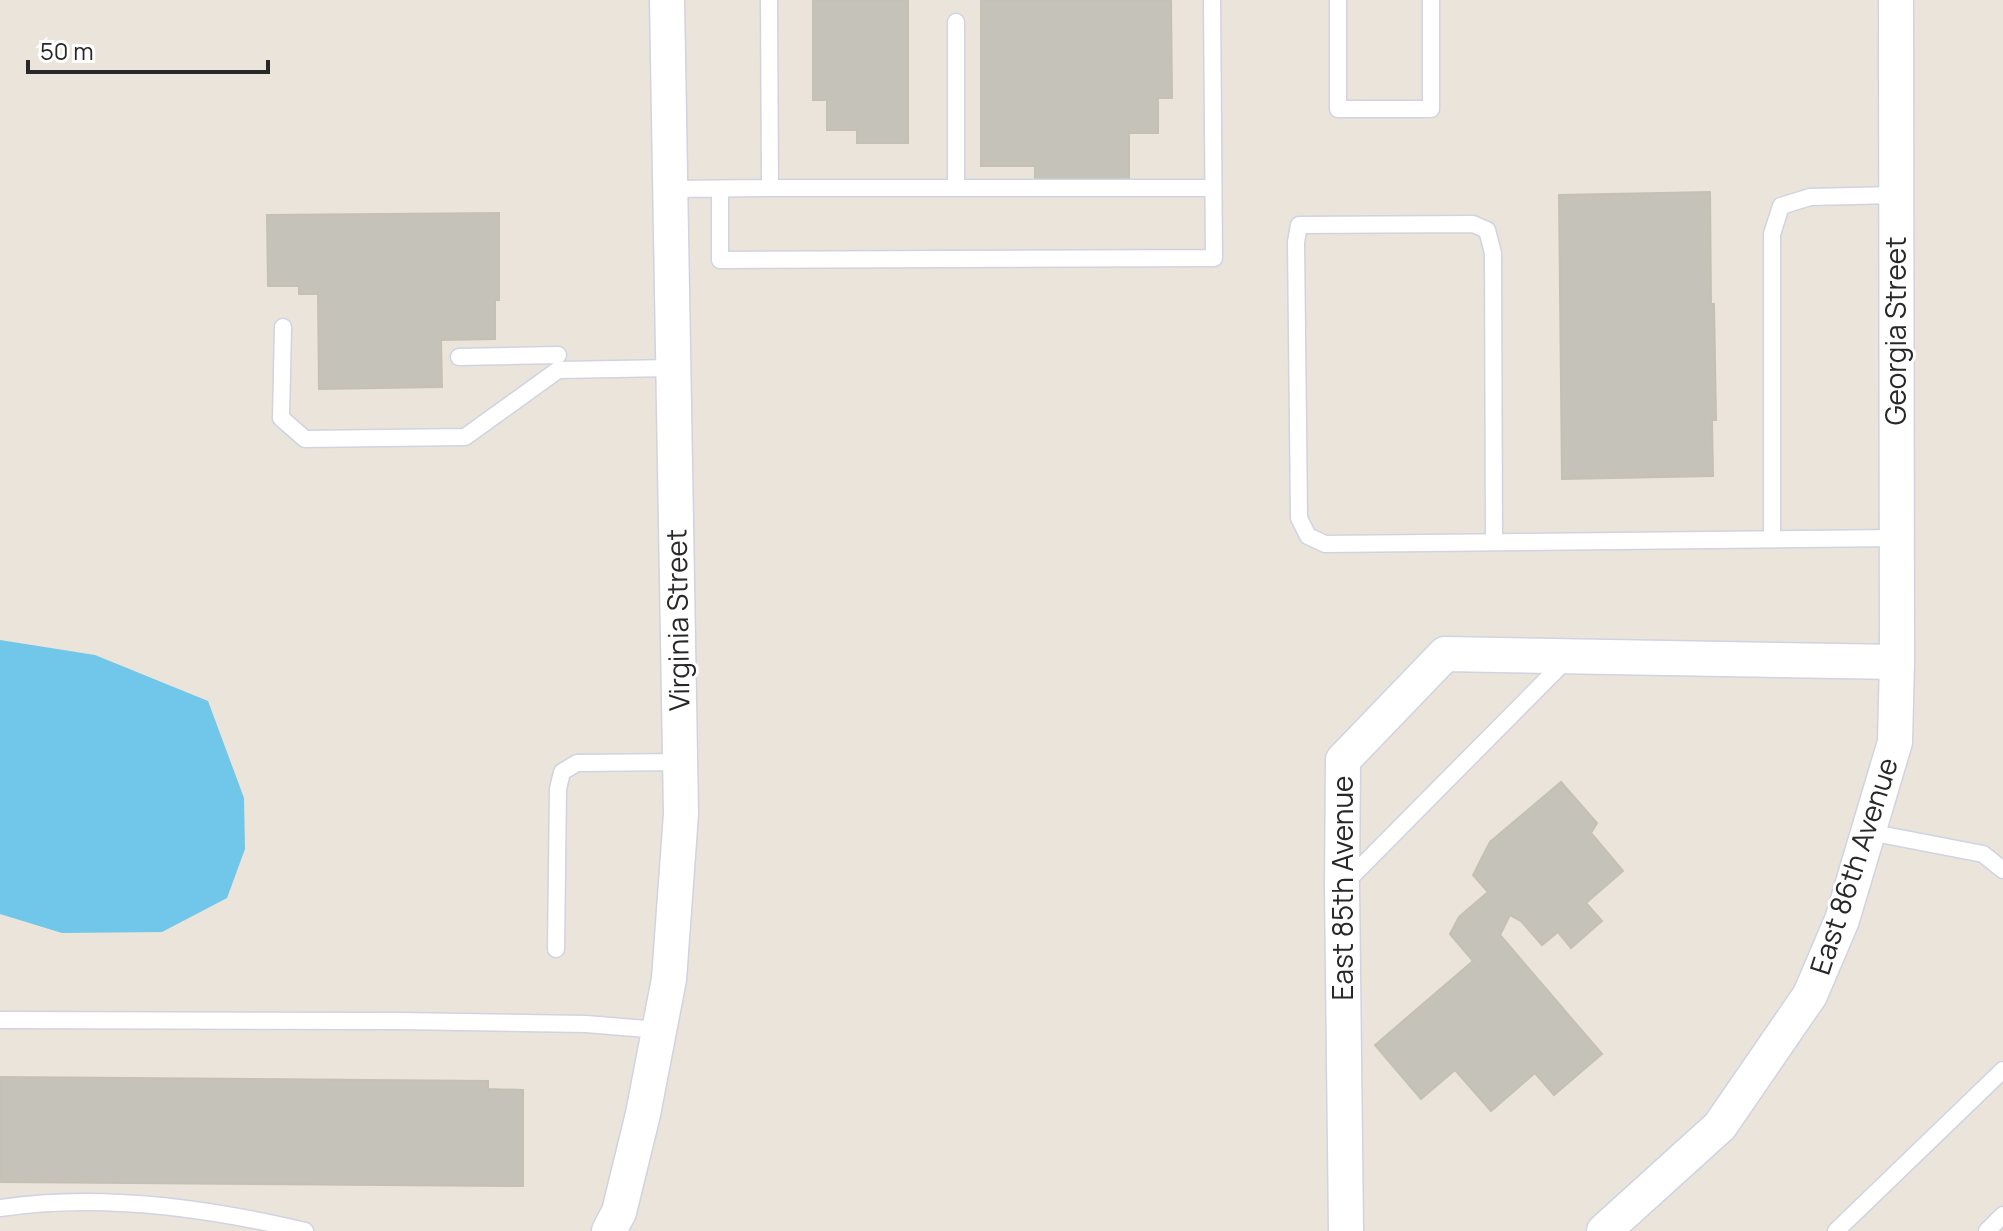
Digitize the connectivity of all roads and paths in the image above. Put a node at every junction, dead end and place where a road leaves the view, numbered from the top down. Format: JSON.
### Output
{"nodes":[{"id":1,"x":667,"y":0,"type":"edge"},
{"id":2,"x":769,"y":0,"type":"edge"},
{"id":3,"x":1212,"y":0,"type":"edge"},
{"id":4,"x":1338,"y":0,"type":"edge"},
{"id":5,"x":1431,"y":0,"type":"edge"},
{"id":6,"x":1896,"y":0,"type":"edge"},
{"id":7,"x":956,"y":22,"type":"dead end"},
{"id":8,"x":770,"y":188,"type":"junction"},
{"id":9,"x":956,"y":188,"type":"junction"},
{"id":10,"x":1213,"y":188,"type":"junction"},
{"id":11,"x":671,"y":189,"type":"junction"},
{"id":12,"x":720,"y":189,"type":"junction"},
{"id":13,"x":1896,"y":195,"type":"junction"},
{"id":14,"x":283,"y":327,"type":"dead end"},
{"id":15,"x":558,"y":355,"type":"dead end"},
{"id":16,"x":459,"y":357,"type":"dead end"},
{"id":17,"x":673,"y":368,"type":"junction"},
{"id":18,"x":1897,"y":538,"type":"junction"},
{"id":19,"x":1772,"y":539,"type":"junction"},
{"id":20,"x":1494,"y":542,"type":"junction"},
{"id":21,"x":1570,"y":656,"type":"junction"},
{"id":22,"x":1897,"y":662,"type":"junction"},
{"id":23,"x":681,"y":762,"type":"junction"},
{"id":24,"x":1869,"y":832,"type":"junction"},
{"id":25,"x":2003,"y":870,"type":"edge"},
{"id":26,"x":1342,"y":886,"type":"junction"},
{"id":27,"x":556,"y":949,"type":"dead end"},
{"id":28,"x":0,"y":1020,"type":"edge"},
{"id":29,"x":659,"y":1030,"type":"junction"},
{"id":30,"x":2003,"y":1070,"type":"edge"},
{"id":31,"x":0,"y":1208,"type":"edge"},
{"id":32,"x":2003,"y":1215,"type":"edge"},
{"id":33,"x":305,"y":1231,"type":"edge"},
{"id":34,"x":609,"y":1231,"type":"edge"},
{"id":35,"x":1346,"y":1231,"type":"edge"},
{"id":36,"x":1604,"y":1231,"type":"edge"},
{"id":37,"x":1836,"y":1231,"type":"edge"},
{"id":38,"x":1987,"y":1231,"type":"edge"}],
"edges":[{"from":1,"to":11,"type":"street","name":"Virginia Street"},
{"from":2,"to":8,"type":"lane"},
{"from":3,"to":10,"type":"lane"},
{"from":4,"to":5,"type":"lane"},
{"from":6,"to":13,"type":"street","name":"Georgia Street"},
{"from":7,"to":9,"type":"lane"},
{"from":8,"to":9,"type":"lane"},
{"from":8,"to":12,"type":"lane"},
{"from":9,"to":10,"type":"lane"},
{"from":10,"to":12,"type":"lane"},
{"from":11,"to":12,"type":"lane"},
{"from":11,"to":17,"type":"street","name":"Virginia Street"},
{"from":13,"to":18,"type":"street","name":"Georgia Street"},
{"from":13,"to":19,"type":"lane"},
{"from":14,"to":17,"type":"lane"},
{"from":15,"to":16,"type":"lane"},
{"from":17,"to":23,"type":"street","name":"Virginia Street"},
{"from":18,"to":19,"type":"lane"},
{"from":18,"to":22,"type":"street","name":"Georgia Street"},
{"from":19,"to":20,"type":"lane"},
{"from":20,"to":20,"type":"lane"},
{"from":21,"to":22,"type":"street","name":"East 85th Avenue"},
{"from":21,"to":26,"type":"lane"},
{"from":21,"to":26,"type":"street","name":"East 85th Avenue"},
{"from":22,"to":24,"type":"street","name":"East 86th Avenue"},
{"from":23,"to":27,"type":"lane"},
{"from":23,"to":29,"type":"street","name":"Virginia Street"},
{"from":24,"to":25,"type":"lane"},
{"from":24,"to":36,"type":"street","name":"East 86th Avenue"},
{"from":26,"to":35,"type":"street","name":"East 85th Avenue"},
{"from":28,"to":29,"type":"lane"},
{"from":29,"to":34,"type":"street","name":"Virginia Street"},
{"from":30,"to":37,"type":"lane"},
{"from":31,"to":33,"type":"lane"},
{"from":32,"to":38,"type":"lane"}]}
